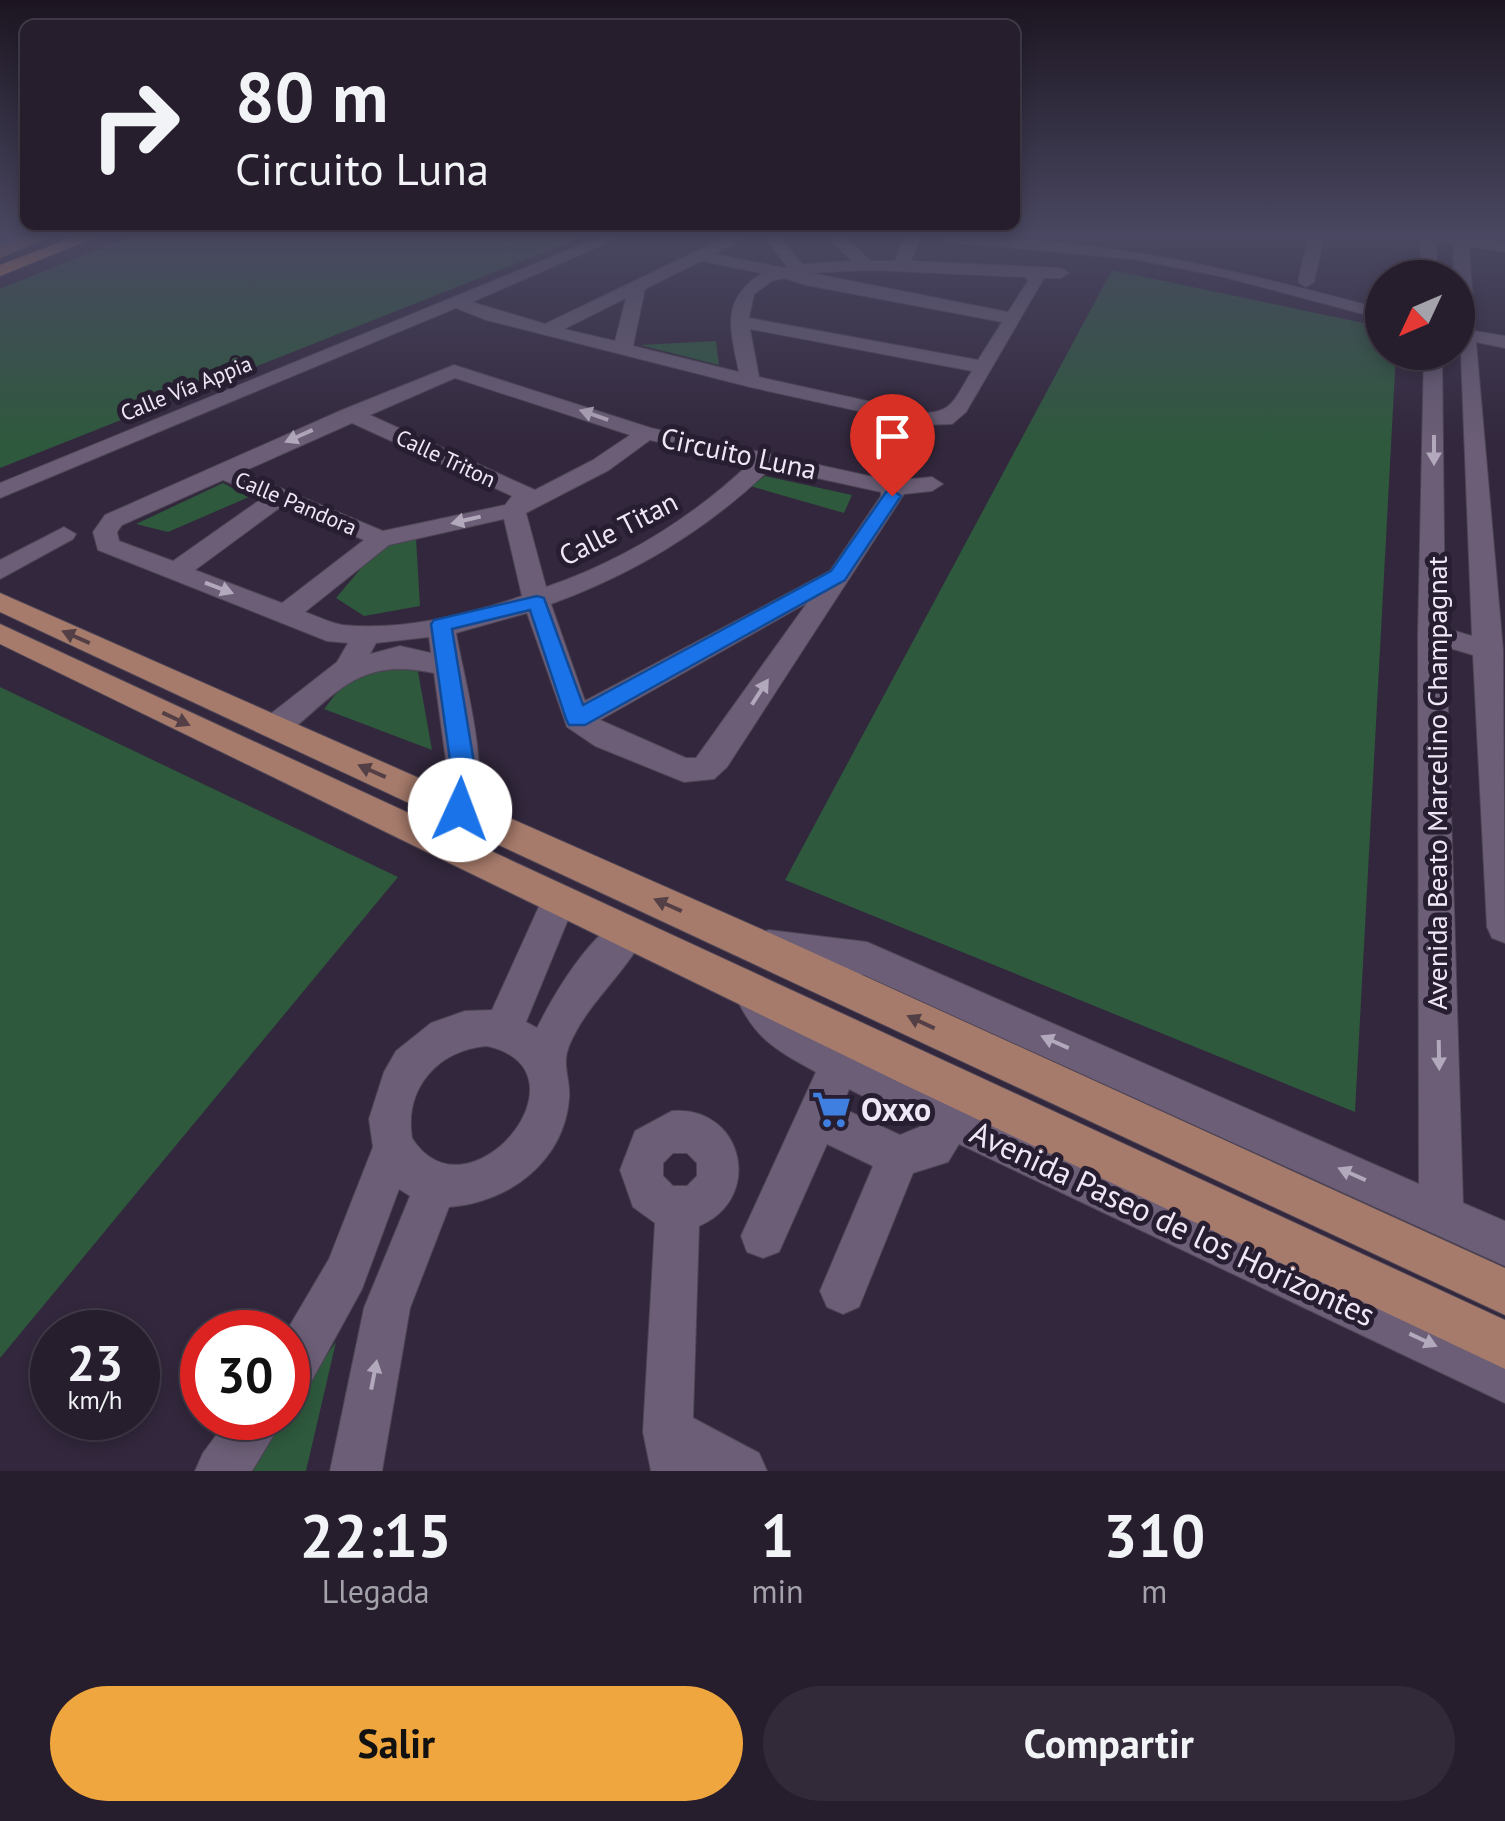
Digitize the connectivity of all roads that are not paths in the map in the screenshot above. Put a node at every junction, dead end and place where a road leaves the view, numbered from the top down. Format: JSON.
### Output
{"nodes":[{"id":1,"x":454,"y":306,"type":"edge"},
{"id":2,"x":467,"y":306,"type":"edge"},
{"id":3,"x":594,"y":306,"type":"edge"},
{"id":4,"x":633,"y":306,"type":"edge"},
{"id":5,"x":742,"y":306,"type":"edge"},
{"id":6,"x":948,"y":306,"type":"edge"},
{"id":7,"x":1022,"y":306,"type":"edge"},
{"id":8,"x":1014,"y":319,"type":"junction"},
{"id":9,"x":741,"y":322,"type":"junction"},
{"id":10,"x":1475,"y":328,"type":"edge"},
{"id":11,"x":549,"y":329,"type":"junction"},
{"id":12,"x":1505,"y":329,"type":"edge"},
{"id":13,"x":1475,"y":332,"type":"edge"},
{"id":14,"x":1505,"y":342,"type":"edge"},
{"id":15,"x":623,"y":348,"type":"junction"},
{"id":16,"x":983,"y":367,"type":"junction"},
{"id":17,"x":1433,"y":370,"type":"edge"},
{"id":18,"x":1466,"y":370,"type":"edge"},
{"id":19,"x":750,"y":382,"type":"junction"},
{"id":20,"x":349,"y":414,"type":"junction"},
{"id":21,"x":646,"y":433,"type":"junction"},
{"id":22,"x":766,"y":460,"type":"junction"},
{"id":23,"x":221,"y":471,"type":"junction"},
{"id":24,"x":932,"y":484,"type":"dead end"},
{"id":25,"x":892,"y":488,"type":"junction"},
{"id":26,"x":0,"y":491,"type":"edge"},
{"id":27,"x":278,"y":498,"type":"junction"},
{"id":28,"x":513,"y":510,"type":"junction"},
{"id":29,"x":105,"y":532,"type":"junction"},
{"id":30,"x":36,"y":534,"type":"dead end"},
{"id":31,"x":64,"y":534,"type":"junction"},
{"id":32,"x":381,"y":539,"type":"junction"},
{"id":33,"x":1435,"y":542,"type":"junction"},
{"id":34,"x":1482,"y":554,"type":"junction"},
{"id":35,"x":0,"y":571,"type":"edge"},
{"id":36,"x":176,"y":571,"type":"junction"},
{"id":37,"x":838,"y":575,"type":"junction"},
{"id":38,"x":537,"y":602,"type":"junction"},
{"id":39,"x":4,"y":609,"type":"edge"},
{"id":40,"x":285,"y":614,"type":"junction"},
{"id":41,"x":752,"y":623,"type":"junction"},
{"id":42,"x":441,"y":624,"type":"junction"},
{"id":43,"x":1432,"y":634,"type":"junction"},
{"id":44,"x":366,"y":636,"type":"junction"},
{"id":45,"x":793,"y":640,"type":"junction"},
{"id":46,"x":1489,"y":650,"type":"junction"},
{"id":47,"x":447,"y":666,"type":"junction"},
{"id":48,"x":347,"y":669,"type":"junction"},
{"id":49,"x":577,"y":719,"type":"junction"},
{"id":50,"x":276,"y":727,"type":"junction"},
{"id":51,"x":460,"y":810,"type":"junction"},
{"id":52,"x":560,"y":900,"type":"junction"},
{"id":53,"x":1505,"y":927,"type":"edge"},
{"id":54,"x":628,"y":932,"type":"junction"},
{"id":55,"x":757,"y":945,"type":"junction"},
{"id":56,"x":752,"y":991,"type":"junction"},
{"id":57,"x":503,"y":1028,"type":"junction"},
{"id":58,"x":544,"y":1061,"type":"junction"},
{"id":59,"x":839,"y":1063,"type":"junction"},
{"id":60,"x":818,"y":1118,"type":"junction"},
{"id":61,"x":951,"y":1119,"type":"junction"},
{"id":62,"x":393,"y":1148,"type":"junction"},
{"id":63,"x":900,"y":1156,"type":"junction"},
{"id":64,"x":436,"y":1186,"type":"junction"},
{"id":65,"x":678,"y":1211,"type":"dead end"},
{"id":66,"x":1441,"y":1214,"type":"junction"},
{"id":67,"x":762,"y":1236,"type":"dead end"},
{"id":68,"x":1505,"y":1244,"type":"edge"},
{"id":69,"x":842,"y":1292,"type":"dead end"},
{"id":70,"x":1505,"y":1292,"type":"edge"},
{"id":71,"x":310,"y":1337,"type":"edge"},
{"id":72,"x":1505,"y":1345,"type":"edge"},
{"id":73,"x":1505,"y":1379,"type":"edge"},
{"id":74,"x":243,"y":1440,"type":"edge"},
{"id":75,"x":672,"y":1451,"type":"edge"},
{"id":76,"x":221,"y":1471,"type":"edge"},
{"id":77,"x":356,"y":1471,"type":"edge"},
{"id":78,"x":740,"y":1471,"type":"edge"}],
"edges":[{"from":1,"to":26,"type":"street","name":"Calle Vía Appia"},
{"from":2,"to":11,"type":"street"},
{"from":3,"to":11,"type":"street"},
{"from":4,"to":15,"type":"street"},
{"from":5,"to":9,"type":"street"},
{"from":6,"to":8,"type":"street"},
{"from":7,"to":8,"type":"street"},
{"from":8,"to":16,"type":"street"},
{"from":9,"to":16,"type":"street"},
{"from":9,"to":19,"type":"street"},
{"from":10,"to":12,"type":"street"},
{"from":11,"to":15,"type":"street"},
{"from":13,"to":14,"type":"street"},
{"from":15,"to":19,"type":"street"},
{"from":16,"to":19,"type":"street"},
{"from":17,"to":33,"type":"street","name":"Avenida Beato Marcelino Champagnat","one_way":true},
{"from":18,"to":34,"type":"street","name":"Avenida Beato Marcelino Champagnat"},
{"from":21,"to":20,"type":"street","name":"Circuito Luna","one_way":true},
{"from":20,"to":23,"type":"street","name":"Circuito Luna","one_way":true},
{"from":20,"to":28,"type":"street","name":"Calle Triton"},
{"from":21,"to":22,"type":"street","name":"Circuito Luna"},
{"from":21,"to":28,"type":"street","name":"Calle Pandora"},
{"from":22,"to":25,"type":"street","name":"Circuito Luna"},
{"from":22,"to":38,"type":"street","name":"Calle Titan"},
{"from":23,"to":27,"type":"street","name":"Calle Pandora"},
{"from":23,"to":29,"type":"street","name":"Circuito Luna"},
{"from":24,"to":25,"type":"street","name":"Circuito Luna"},
{"from":25,"to":37,"type":"street"},
{"from":27,"to":32,"type":"street","name":"Calle Pandora"},
{"from":27,"to":36,"type":"street"},
{"from":28,"to":32,"type":"street","name":"Calle Pandora","one_way":true},
{"from":28,"to":38,"type":"street"},
{"from":29,"to":31,"type":"street"},
{"from":29,"to":36,"type":"street"},
{"from":30,"to":31,"type":"street"},
{"from":31,"to":35,"type":"street"},
{"from":32,"to":40,"type":"street"},
{"from":33,"to":34,"type":"street"},
{"from":33,"to":43,"type":"street","name":"Avenida Beato Marcelino Champagnat"},
{"from":34,"to":46,"type":"street","name":"Avenida Beato Marcelino Champagnat"},
{"from":36,"to":40,"type":"street","one_way":true},
{"from":37,"to":41,"type":"street"},
{"from":37,"to":45,"type":"street"},
{"from":38,"to":42,"type":"street"},
{"from":38,"to":49,"type":"street"},
{"from":50,"to":39,"type":"main road","name":"Avenida Paseo de los Horizontes","one_way":true},
{"from":39,"to":52,"type":"main road","name":"Avenida Paseo de los Horizontes","one_way":true},
{"from":40,"to":44,"type":"street"},
{"from":41,"to":45,"type":"street"},
{"from":41,"to":49,"type":"street"},
{"from":42,"to":44,"type":"street"},
{"from":42,"to":47,"type":"street"},
{"from":43,"to":46,"type":"street"},
{"from":43,"to":66,"type":"street","name":"Avenida Beato Marcelino Champagnat","one_way":true},
{"from":44,"to":48,"type":"street"},
{"from":49,"to":45,"type":"street","one_way":true},
{"from":46,"to":53,"type":"street","name":"Avenida Beato Marcelino Champagnat"},
{"from":47,"to":48,"type":"street"},
{"from":47,"to":51,"type":"street"},
{"from":48,"to":50,"type":"street"},
{"from":51,"to":50,"type":"main road","name":"Avenida Paseo de los Horizontes","one_way":true},
{"from":55,"to":51,"type":"main road","name":"Avenida Paseo de los Horizontes","one_way":true},
{"from":52,"to":54,"type":"main road","name":"Avenida Paseo de los Horizontes"},
{"from":52,"to":57,"type":"street"},
{"from":54,"to":56,"type":"main road","name":"Avenida Paseo de los Horizontes"},
{"from":54,"to":58,"type":"street"},
{"from":66,"to":55,"type":"street","name":"Avenida Paseo de los Horizontes","one_way":true},
{"from":70,"to":55,"type":"main road","name":"Avenida Paseo de los Horizontes","one_way":true},
{"from":56,"to":59,"type":"street","name":"Avenida Paseo de los Horizontes"},
{"from":56,"to":72,"type":"main road","name":"Avenida Paseo de los Horizontes"},
{"from":57,"to":58,"type":"street"},
{"from":57,"to":62,"type":"street"},
{"from":58,"to":64,"type":"street"},
{"from":59,"to":60,"type":"street"},
{"from":59,"to":61,"type":"street","name":"Avenida Paseo de los Horizontes"},
{"from":60,"to":63,"type":"street"},
{"from":60,"to":67,"type":"street"},
{"from":61,"to":63,"type":"street"},
{"from":61,"to":73,"type":"street","name":"Avenida Paseo de los Horizontes","one_way":true},
{"from":62,"to":64,"type":"street"},
{"from":62,"to":71,"type":"street"},
{"from":63,"to":69,"type":"street"},
{"from":77,"to":64,"type":"street","one_way":true},
{"from":65,"to":75,"type":"street"},
{"from":66,"to":68,"type":"street","name":"Avenida Paseo de los Horizontes"},
{"from":74,"to":76,"type":"street"},
{"from":75,"to":78,"type":"street"}]}
